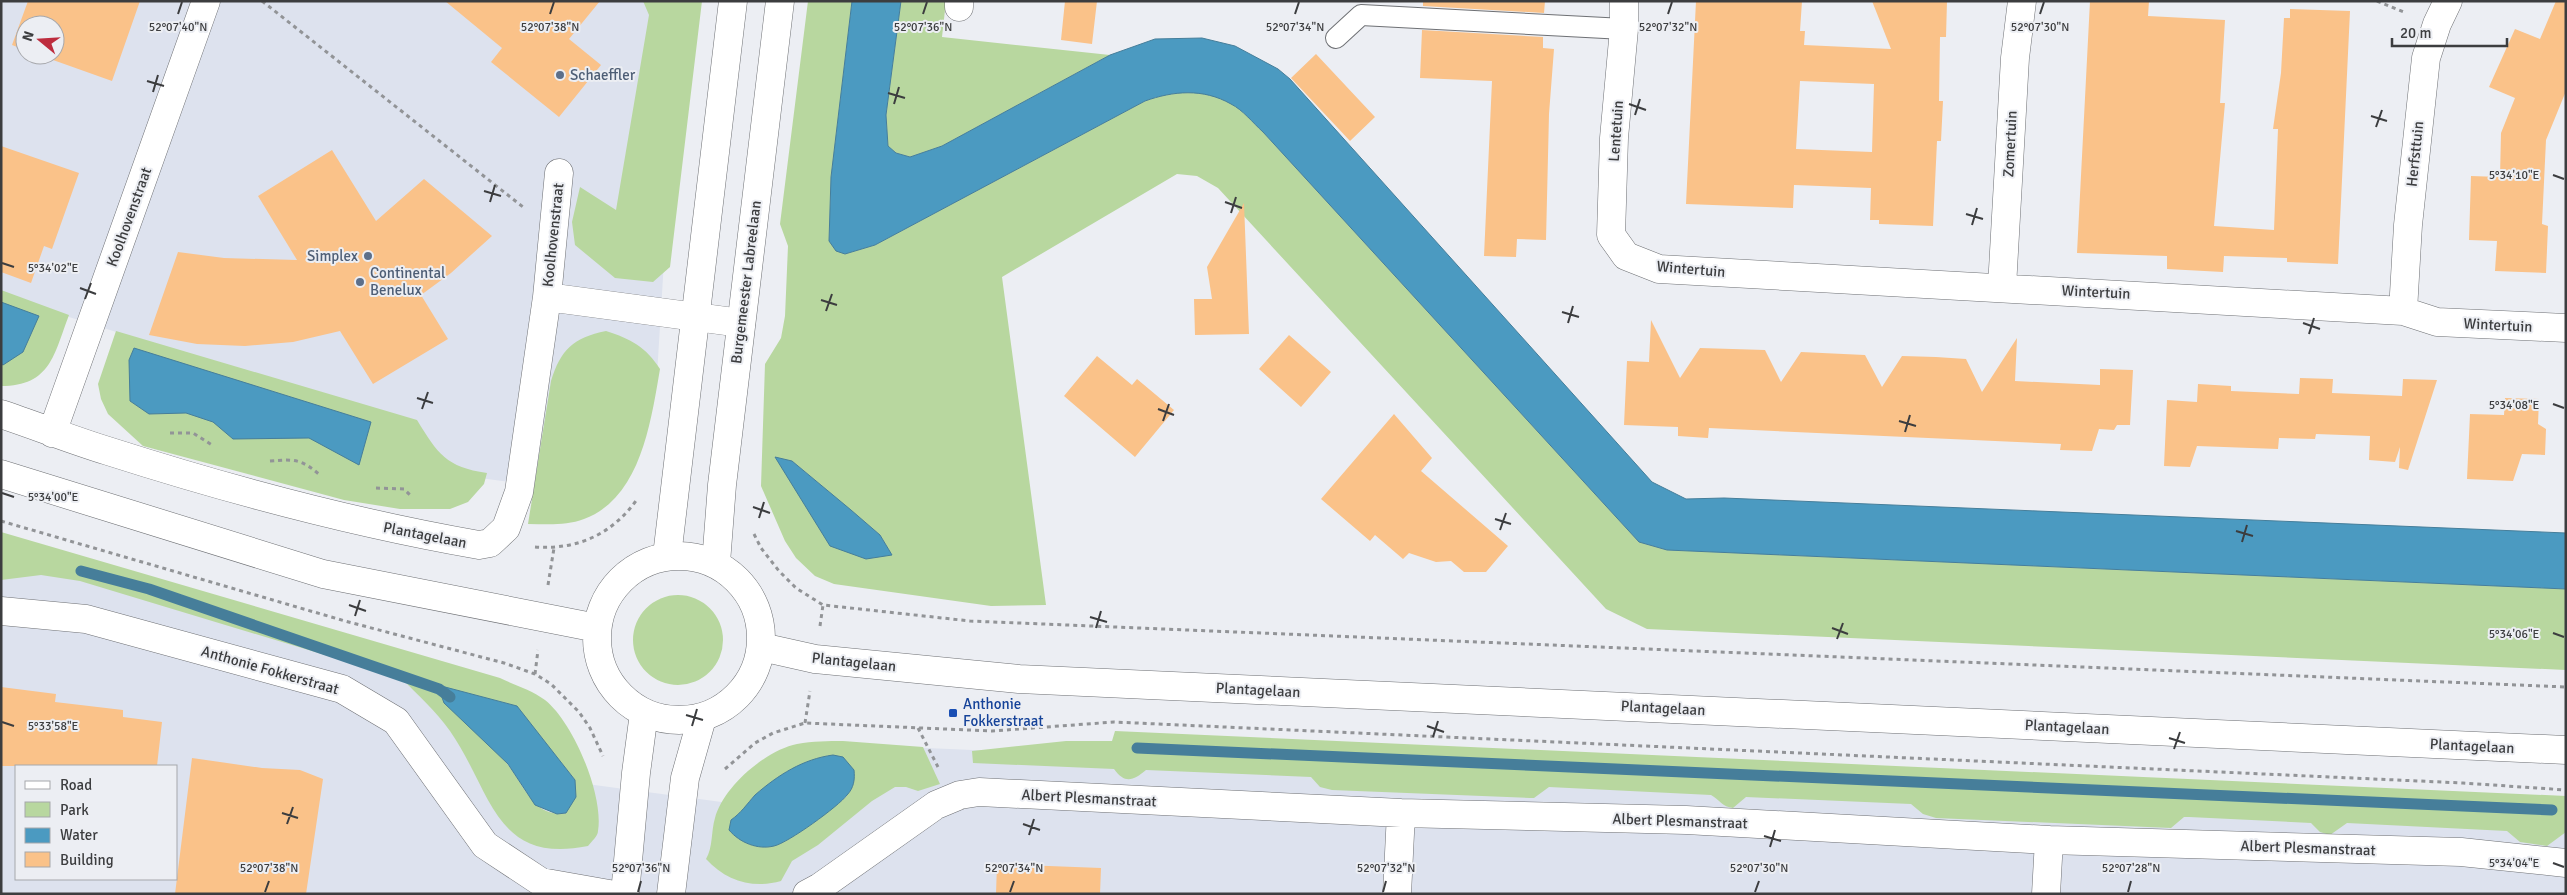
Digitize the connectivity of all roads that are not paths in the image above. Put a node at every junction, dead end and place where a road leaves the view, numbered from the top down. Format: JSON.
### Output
{"nodes":[{"id":1,"x":206,"y":1,"type":"edge"},
{"id":2,"x":733,"y":1,"type":"edge"},
{"id":3,"x":780,"y":1,"type":"edge"},
{"id":4,"x":1624,"y":1,"type":"edge"},
{"id":5,"x":2022,"y":1,"type":"edge"},
{"id":6,"x":2448,"y":1,"type":"edge"},
{"id":7,"x":1624,"y":30,"type":"junction"},
{"id":8,"x":1336,"y":38,"type":"dead end"},
{"id":9,"x":559,"y":173,"type":"dead end"},
{"id":10,"x":1626,"y":256,"type":"joint"},
{"id":11,"x":2002,"y":287,"type":"junction"},
{"id":12,"x":547,"y":297,"type":"junction"},
{"id":13,"x":2403,"y":311,"type":"junction"},
{"id":14,"x":694,"y":318,"type":"junction"},
{"id":15,"x":741,"y":323,"type":"junction"},
{"id":16,"x":2566,"y":328,"type":"edge"},
{"id":17,"x":1,"y":414,"type":"edge"},
{"id":18,"x":52,"y":433,"type":"junction"},
{"id":19,"x":1,"y":474,"type":"edge"},
{"id":20,"x":667,"y":556,"type":"junction"},
{"id":21,"x":716,"y":563,"type":"junction"},
{"id":22,"x":1,"y":611,"type":"edge"},
{"id":23,"x":597,"y":628,"type":"junction"},
{"id":24,"x":762,"y":647,"type":"junction"},
{"id":25,"x":644,"y":712,"type":"junction"},
{"id":26,"x":702,"y":718,"type":"junction"},
{"id":27,"x":2566,"y":750,"type":"edge"},
{"id":28,"x":1401,"y":813,"type":"junction"},
{"id":29,"x":2049,"y":840,"type":"junction"},
{"id":30,"x":2566,"y":863,"type":"edge"},
{"id":31,"x":609,"y":894,"type":"edge"},
{"id":32,"x":625,"y":894,"type":"edge"},
{"id":33,"x":672,"y":894,"type":"edge"},
{"id":34,"x":808,"y":894,"type":"edge"},
{"id":35,"x":1397,"y":894,"type":"edge"},
{"id":36,"x":2046,"y":894,"type":"edge"}],
"edges":[{"from":1,"to":18,"type":"street","name":"Koolhovenstraat"},
{"from":2,"to":14,"type":"street"},
{"from":3,"to":15,"type":"street","name":"Burgemeester Labreelaan"},
{"from":4,"to":7,"type":"street","name":"Lentetuin"},
{"from":5,"to":11,"type":"street","name":"Zomertuin"},
{"from":6,"to":13,"type":"street","name":"Herfsttuin"},
{"from":7,"to":8,"type":"lane"},
{"from":7,"to":10,"type":"street","name":"Lentetuin"},
{"from":9,"to":12,"type":"street","name":"Koolhovenstraat"},
{"from":10,"to":11,"type":"street","name":"Wintertuin"},
{"from":11,"to":13,"type":"street","name":"Wintertuin"},
{"from":12,"to":14,"type":"street"},
{"from":12,"to":18,"type":"street","name":"Plantagelaan"},
{"from":13,"to":16,"type":"street","name":"Wintertuin"},
{"from":14,"to":15,"type":"street"},
{"from":14,"to":20,"type":"street"},
{"from":15,"to":21,"type":"street","name":"Burgemeester Labreelaan"},
{"from":17,"to":18,"type":"street","name":"Plantagelaan"},
{"from":19,"to":23,"type":"street"},
{"from":20,"to":21,"type":"street"},
{"from":20,"to":23,"type":"street"},
{"from":21,"to":24,"type":"street"},
{"from":22,"to":31,"type":"street","name":"Anthonie Fokkerstraat"},
{"from":23,"to":25,"type":"street"},
{"from":24,"to":26,"type":"street"},
{"from":24,"to":27,"type":"street","name":"Plantagelaan"},
{"from":25,"to":26,"type":"street"},
{"from":25,"to":32,"type":"street"},
{"from":26,"to":33,"type":"street"},
{"from":28,"to":29,"type":"street","name":"Albert Plesmanstraat"},
{"from":28,"to":34,"type":"street","name":"Albert Plesmanstraat"},
{"from":28,"to":35,"type":"street"},
{"from":29,"to":30,"type":"street","name":"Albert Plesmanstraat"},
{"from":29,"to":36,"type":"street"}]}
